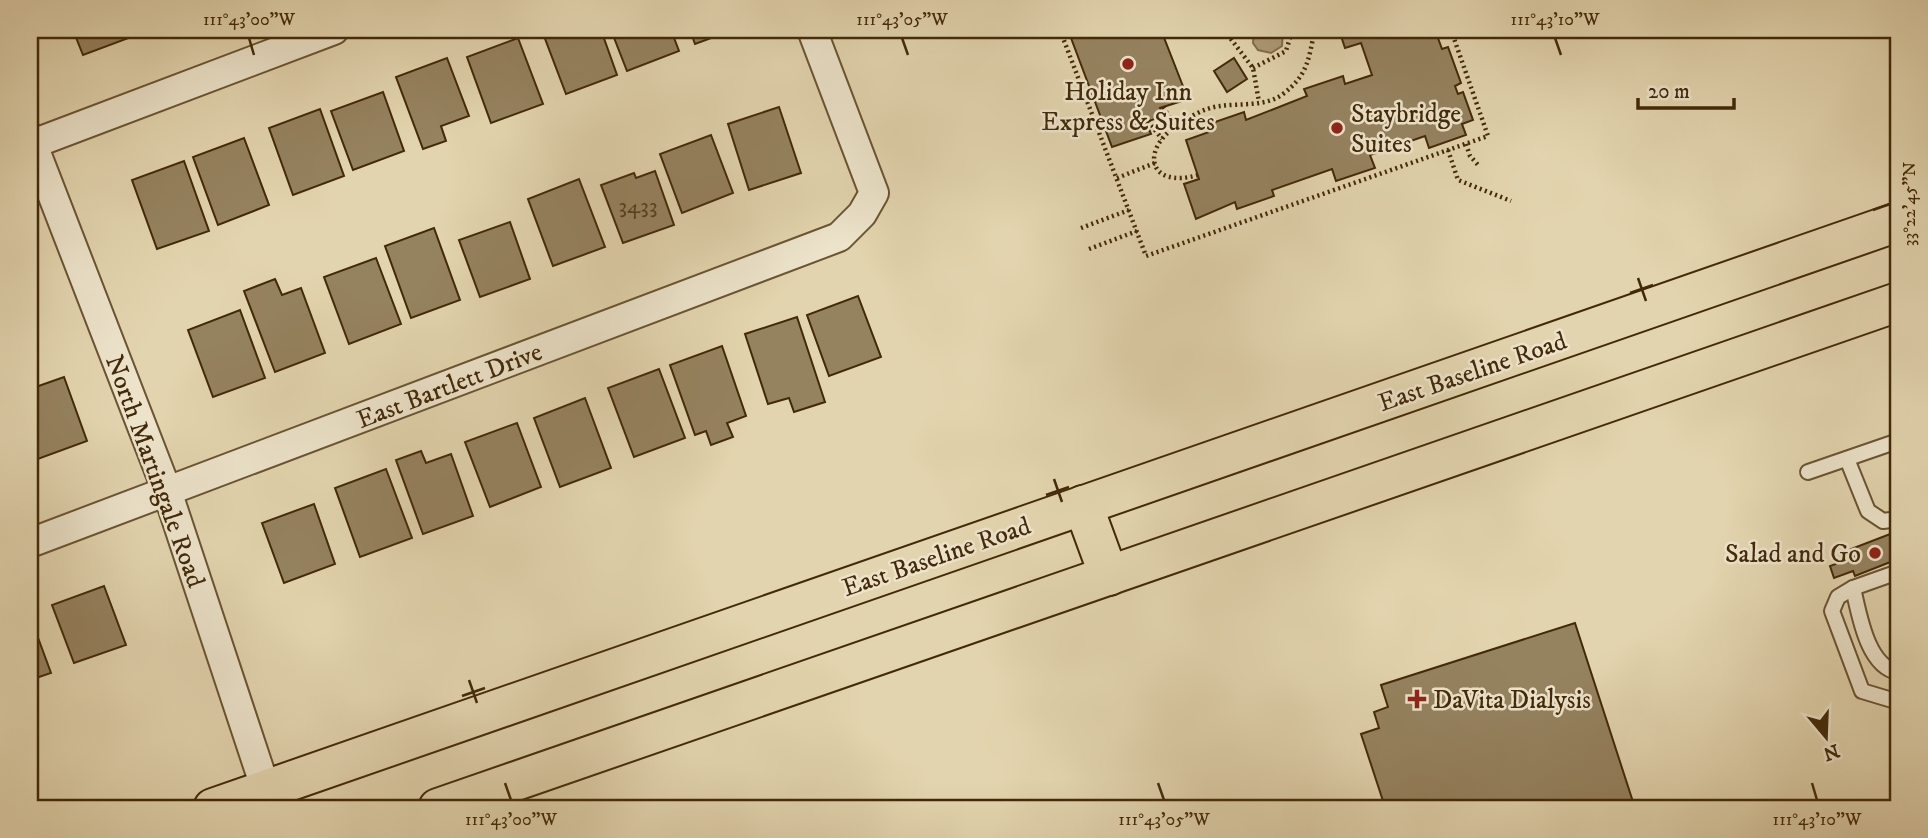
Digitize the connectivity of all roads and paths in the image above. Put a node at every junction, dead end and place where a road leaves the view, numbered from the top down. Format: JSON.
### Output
{"nodes":[{"id":1,"x":334,"y":30,"type":"edge"},
{"id":2,"x":812,"y":30,"type":"edge"},
{"id":3,"x":1060,"y":30,"type":"edge"},
{"id":4,"x":1224,"y":30,"type":"edge"},
{"id":5,"x":1288,"y":30,"type":"edge"},
{"id":6,"x":1315,"y":30,"type":"edge"},
{"id":7,"x":1451,"y":30,"type":"edge"},
{"id":8,"x":1253,"y":68,"type":"junction"},
{"id":9,"x":1259,"y":102,"type":"junction"},
{"id":10,"x":1163,"y":107,"type":"dead end"},
{"id":11,"x":1148,"y":121,"type":"dead end"},
{"id":12,"x":1175,"y":126,"type":"junction"},
{"id":13,"x":1162,"y":139,"type":"junction"},
{"id":14,"x":31,"y":142,"type":"edge"},
{"id":15,"x":1466,"y":144,"type":"junction"},
{"id":16,"x":1448,"y":150,"type":"junction"},
{"id":17,"x":1155,"y":163,"type":"junction"},
{"id":18,"x":1480,"y":167,"type":"dead end"},
{"id":19,"x":1198,"y":175,"type":"dead end"},
{"id":20,"x":1117,"y":178,"type":"junction"},
{"id":21,"x":1510,"y":201,"type":"dead end"},
{"id":22,"x":1129,"y":210,"type":"junction"},
{"id":23,"x":1898,"y":222,"type":"edge"},
{"id":24,"x":1081,"y":228,"type":"dead end"},
{"id":25,"x":1137,"y":231,"type":"junction"},
{"id":26,"x":1089,"y":249,"type":"dead end"},
{"id":27,"x":1898,"y":302,"type":"edge"},
{"id":28,"x":1898,"y":440,"type":"edge"},
{"id":29,"x":1847,"y":459,"type":"junction"},
{"id":30,"x":1808,"y":472,"type":"dead end"},
{"id":31,"x":167,"y":491,"type":"junction"},
{"id":32,"x":1083,"y":505,"type":"junction"},
{"id":33,"x":1898,"y":519,"type":"edge"},
{"id":34,"x":30,"y":543,"type":"edge"},
{"id":35,"x":1898,"y":572,"type":"edge"},
{"id":36,"x":1109,"y":576,"type":"junction"},
{"id":37,"x":1853,"y":587,"type":"junction"},
{"id":38,"x":1898,"y":673,"type":"edge"},
{"id":39,"x":1898,"y":698,"type":"edge"},
{"id":40,"x":269,"y":799,"type":"edge"},
{"id":41,"x":213,"y":808,"type":"edge"},
{"id":42,"x":438,"y":808,"type":"edge"}],
"edges":[{"from":1,"to":14,"type":"street"},
{"from":2,"to":31,"type":"street","name":"East Bartlett Drive"},
{"from":3,"to":20,"type":"path"},
{"from":4,"to":8,"type":"path"},
{"from":5,"to":8,"type":"path"},
{"from":6,"to":9,"type":"path"},
{"from":7,"to":15,"type":"path"},
{"from":8,"to":9,"type":"path"},
{"from":9,"to":12,"type":"path"},
{"from":10,"to":12,"type":"path"},
{"from":11,"to":13,"type":"path"},
{"from":12,"to":13,"type":"path"},
{"from":13,"to":17,"type":"path"},
{"from":14,"to":31,"type":"street","name":"North Martingale Road"},
{"from":15,"to":16,"type":"path"},
{"from":15,"to":18,"type":"path"},
{"from":16,"to":21,"type":"path"},
{"from":16,"to":25,"type":"path"},
{"from":17,"to":19,"type":"path"},
{"from":17,"to":20,"type":"path"},
{"from":20,"to":22,"type":"path"},
{"from":22,"to":24,"type":"path"},
{"from":22,"to":25,"type":"path"},
{"from":23,"to":32,"type":"main road","name":"East Baseline Road"},
{"from":25,"to":26,"type":"path"},
{"from":27,"to":36,"type":"main road"},
{"from":28,"to":29,"type":"lane"},
{"from":29,"to":30,"type":"lane"},
{"from":29,"to":33,"type":"lane"},
{"from":31,"to":34,"type":"street","name":"East Bartlett Drive"},
{"from":31,"to":40,"type":"street","name":"North Martingale Road"},
{"from":32,"to":36,"type":"main road"},
{"from":32,"to":40,"type":"main road","name":"East Baseline Road"},
{"from":35,"to":37,"type":"lane"},
{"from":36,"to":42,"type":"main road"},
{"from":37,"to":38,"type":"lane"},
{"from":37,"to":39,"type":"lane"},
{"from":40,"to":41,"type":"main road","name":"East Baseline Road"}]}
